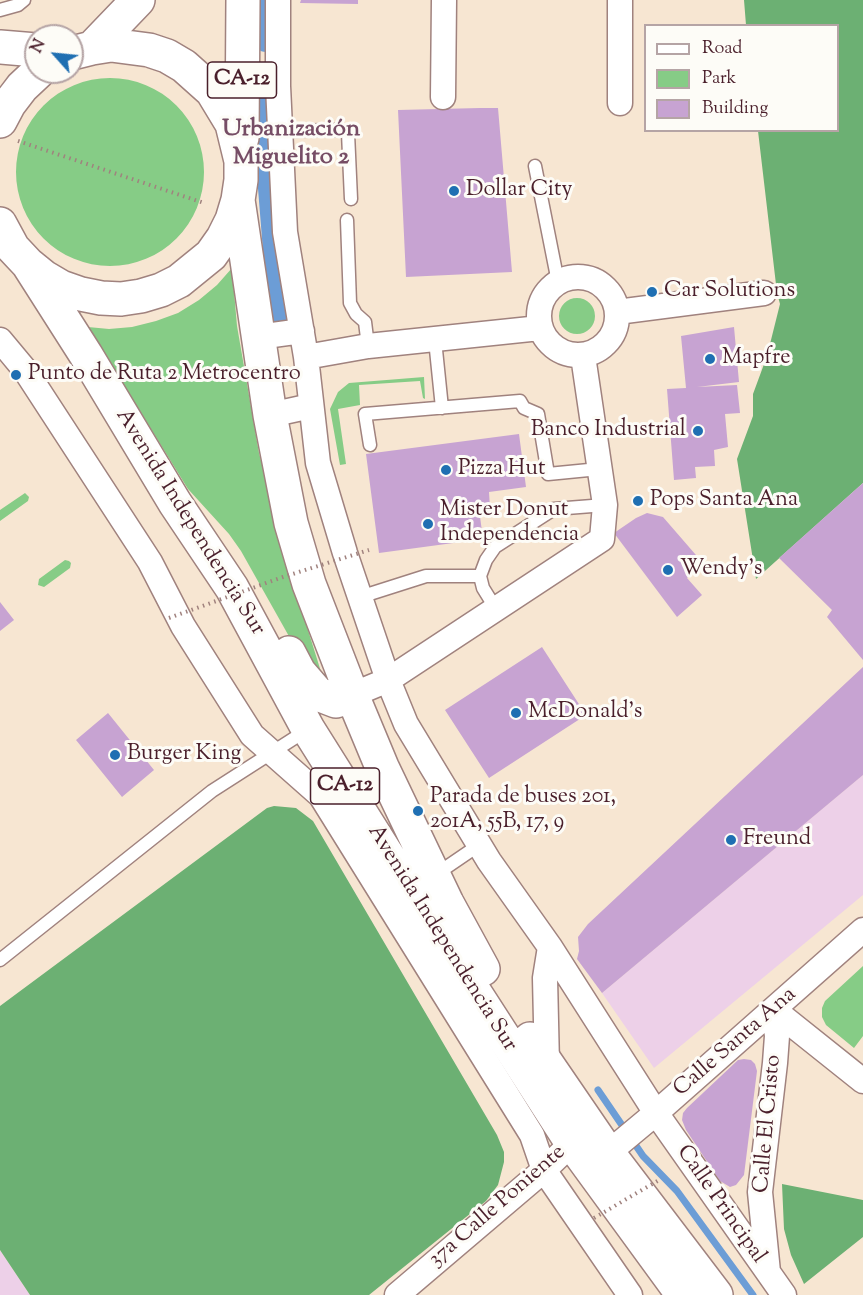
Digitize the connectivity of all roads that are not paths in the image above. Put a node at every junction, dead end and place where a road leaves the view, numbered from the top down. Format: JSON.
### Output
{"nodes":[{"id":1,"x":24,"y":0,"type":"edge"},
{"id":2,"x":138,"y":0,"type":"edge"},
{"id":3,"x":243,"y":0,"type":"edge"},
{"id":4,"x":278,"y":0,"type":"edge"},
{"id":5,"x":444,"y":0,"type":"edge"},
{"id":6,"x":620,"y":0,"type":"edge"},
{"id":7,"x":0,"y":10,"type":"edge"},
{"id":8,"x":84,"y":46,"type":"edge"},
{"id":9,"x":0,"y":47,"type":"edge"},
{"id":10,"x":24,"y":49,"type":"edge"},
{"id":11,"x":84,"y":51,"type":"edge"},
{"id":12,"x":25,"y":84,"type":"edge"},
{"id":13,"x":443,"y":97,"type":"dead end"},
{"id":14,"x":620,"y":103,"type":"dead end"},
{"id":15,"x":280,"y":130,"type":"junction"},
{"id":16,"x":8,"y":131,"type":"edge"},
{"id":17,"x":241,"y":146,"type":"junction"},
{"id":18,"x":535,"y":166,"type":"dead end"},
{"id":19,"x":351,"y":199,"type":"dead end"},
{"id":20,"x":238,"y":200,"type":"junction"},
{"id":21,"x":347,"y":220,"type":"dead end"},
{"id":22,"x":10,"y":241,"type":"edge"},
{"id":23,"x":558,"y":282,"type":"junction"},
{"id":24,"x":764,"y":293,"type":"dead end"},
{"id":25,"x":617,"y":312,"type":"junction"},
{"id":26,"x":540,"y":328,"type":"junction"},
{"id":27,"x":302,"y":332,"type":"junction"},
{"id":28,"x":258,"y":337,"type":"junction"},
{"id":29,"x":0,"y":340,"type":"edge"},
{"id":30,"x":435,"y":340,"type":"junction"},
{"id":31,"x":368,"y":346,"type":"junction"},
{"id":32,"x":583,"y":356,"type":"junction"},
{"id":33,"x":306,"y":357,"type":"junction"},
{"id":34,"x":311,"y":406,"type":"junction"},
{"id":35,"x":441,"y":408,"type":"junction"},
{"id":36,"x":270,"y":415,"type":"junction"},
{"id":37,"x":370,"y":445,"type":"dead end"},
{"id":38,"x":599,"y":469,"type":"junction"},
{"id":39,"x":174,"y":503,"type":"junction"},
{"id":40,"x":605,"y":506,"type":"junction"},
{"id":41,"x":480,"y":576,"type":"junction"},
{"id":42,"x":360,"y":597,"type":"junction"},
{"id":43,"x":496,"y":609,"type":"junction"},
{"id":44,"x":388,"y":680,"type":"junction"},
{"id":45,"x":352,"y":695,"type":"junction"},
{"id":46,"x":308,"y":729,"type":"junction"},
{"id":47,"x":270,"y":753,"type":"junction"},
{"id":48,"x":479,"y":845,"type":"junction"},
{"id":49,"x":434,"y":876,"type":"junction"},
{"id":50,"x":863,"y":930,"type":"edge"},
{"id":51,"x":550,"y":947,"type":"junction"},
{"id":52,"x":0,"y":960,"type":"edge"},
{"id":53,"x":774,"y":1010,"type":"junction"},
{"id":54,"x":547,"y":1065,"type":"junction"},
{"id":55,"x":863,"y":1081,"type":"edge"},
{"id":56,"x":656,"y":1113,"type":"junction"},
{"id":57,"x":572,"y":1143,"type":"junction"},
{"id":58,"x":608,"y":1153,"type":"junction"},
{"id":59,"x":544,"y":1170,"type":"junction"},
{"id":60,"x":768,"y":1275,"type":"junction"},
{"id":61,"x":397,"y":1295,"type":"edge"},
{"id":62,"x":630,"y":1295,"type":"edge"},
{"id":63,"x":683,"y":1295,"type":"edge"},
{"id":64,"x":716,"y":1295,"type":"edge"},
{"id":65,"x":784,"y":1295,"type":"edge"}],
"edges":[{"from":1,"to":7,"type":"lane"},
{"from":2,"to":8,"type":"main road"},
{"from":3,"to":17,"type":"main road","number":"CA-12"},
{"from":4,"to":15,"type":"street","name":"Calle Principal"},
{"from":5,"to":13,"type":"street"},
{"from":6,"to":14,"type":"street"},
{"from":9,"to":10,"type":"main road"},
{"from":11,"to":17,"type":"main road"},
{"from":12,"to":16,"type":"main road"},
{"from":15,"to":17,"type":"street"},
{"from":15,"to":19,"type":"lane"},
{"from":15,"to":27,"type":"street","name":"Calle Principal"},
{"from":17,"to":20,"type":"main road"},
{"from":18,"to":23,"type":"lane"},
{"from":20,"to":22,"type":"main road"},
{"from":20,"to":28,"type":"main road","name":"Avenida Independencia Sur","number":"CA-12"},
{"from":21,"to":31,"type":"lane"},
{"from":22,"to":39,"type":"main road","name":"Avenida Independencia Sur","number":"CA-12"},
{"from":23,"to":25,"type":"street"},
{"from":23,"to":26,"type":"street"},
{"from":24,"to":25,"type":"street"},
{"from":25,"to":32,"type":"street"},
{"from":26,"to":30,"type":"street"},
{"from":26,"to":32,"type":"street"},
{"from":27,"to":28,"type":"street"},
{"from":27,"to":33,"type":"street","name":"Calle Principal"},
{"from":28,"to":36,"type":"main road","name":"Avenida Independencia Sur","number":"CA-12"},
{"from":29,"to":47,"type":"street"},
{"from":30,"to":31,"type":"street"},
{"from":30,"to":35,"type":"lane"},
{"from":31,"to":33,"type":"street"},
{"from":32,"to":38,"type":"street"},
{"from":33,"to":34,"type":"street","name":"Calle Principal"},
{"from":34,"to":36,"type":"street"},
{"from":34,"to":42,"type":"street","name":"Calle Principal"},
{"from":35,"to":37,"type":"lane"},
{"from":35,"to":38,"type":"lane"},
{"from":36,"to":45,"type":"main road","name":"Avenida Independencia Sur","number":"CA-12"},
{"from":38,"to":40,"type":"street"},
{"from":39,"to":45,"type":"main road"},
{"from":39,"to":46,"type":"main road","name":"Avenida Independencia Sur","number":"CA-12"},
{"from":40,"to":41,"type":"lane"},
{"from":40,"to":43,"type":"street"},
{"from":41,"to":42,"type":"lane"},
{"from":41,"to":43,"type":"lane"},
{"from":42,"to":44,"type":"street","name":"Calle Principal"},
{"from":43,"to":44,"type":"street"},
{"from":44,"to":45,"type":"street"},
{"from":44,"to":48,"type":"street","name":"Calle Principal"},
{"from":45,"to":49,"type":"main road","name":"Avenida Independencia Sur","number":"CA-12"},
{"from":46,"to":47,"type":"lane"},
{"from":46,"to":57,"type":"main road","name":"Avenida Independencia Sur","number":"CA-12"},
{"from":47,"to":52,"type":"lane"},
{"from":47,"to":59,"type":"street"},
{"from":48,"to":49,"type":"lane"},
{"from":48,"to":51,"type":"street","name":"Calle Principal"},
{"from":49,"to":54,"type":"main road","name":"Avenida Independencia Sur","number":"CA-12"},
{"from":50,"to":53,"type":"street","name":"Calle Santa Ana"},
{"from":51,"to":54,"type":"street"},
{"from":51,"to":56,"type":"street","name":"Calle Principal"},
{"from":53,"to":55,"type":"street"},
{"from":53,"to":56,"type":"street","name":"Calle Santa Ana"},
{"from":53,"to":60,"type":"street","name":"Calle El Cristo"},
{"from":54,"to":58,"type":"main road","name":"Avenida Independencia Sur","number":"CA-12"},
{"from":56,"to":58,"type":"street","name":"Calle Santa Ana"},
{"from":56,"to":60,"type":"street","name":"Calle Principal"},
{"from":57,"to":59,"type":"street","name":"37a Calle Poniente"},
{"from":57,"to":63,"type":"main road","name":"Avenida Independencia Sur","number":"CA-12"},
{"from":58,"to":64,"type":"main road","name":"Avenida Independencia Sur","number":"CA-12"},
{"from":59,"to":61,"type":"street","name":"37a Calle Poniente"},
{"from":59,"to":62,"type":"street"},
{"from":60,"to":65,"type":"street","name":"Calle Principal"}]}
